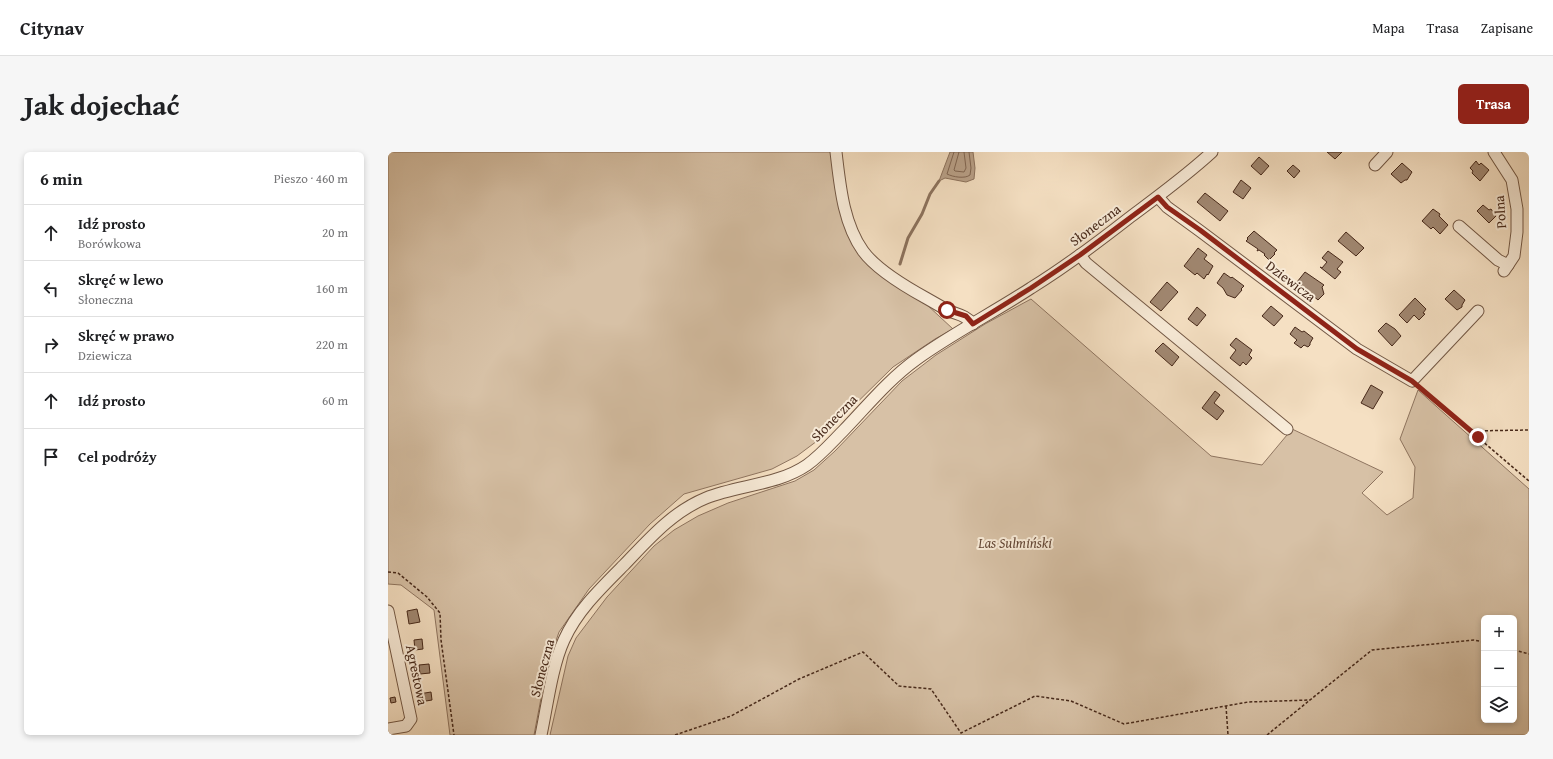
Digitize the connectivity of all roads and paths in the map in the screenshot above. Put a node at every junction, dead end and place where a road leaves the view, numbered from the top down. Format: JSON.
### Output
{"nodes":[{"id":1,"x":836,"y":152,"type":"edge"},
{"id":2,"x":1212,"y":152,"type":"edge"},
{"id":3,"x":1387,"y":152,"type":"edge"},
{"id":4,"x":1494,"y":152,"type":"edge"},
{"id":5,"x":1376,"y":165,"type":"dead end"},
{"id":6,"x":1158,"y":197,"type":"junction"},
{"id":7,"x":1459,"y":226,"type":"dead end"},
{"id":8,"x":1080,"y":255,"type":"junction"},
{"id":9,"x":1478,"y":311,"type":"dead end"},
{"id":10,"x":973,"y":324,"type":"junction"},
{"id":11,"x":1412,"y":381,"type":"junction"},
{"id":12,"x":1287,"y":429,"type":"dead end"},
{"id":13,"x":1529,"y":430,"type":"edge"},
{"id":14,"x":1470,"y":431,"type":"junction"},
{"id":15,"x":1529,"y":481,"type":"edge"},
{"id":16,"x":388,"y":572,"type":"edge"},
{"id":17,"x":388,"y":611,"type":"edge"},
{"id":18,"x":1481,"y":641,"type":"edge"},
{"id":19,"x":1517,"y":651,"type":"edge"},
{"id":20,"x":1529,"y":654,"type":"edge"},
{"id":21,"x":1310,"y":700,"type":"junction"},
{"id":22,"x":1226,"y":706,"type":"junction"},
{"id":23,"x":388,"y":730,"type":"edge"},
{"id":24,"x":454,"y":735,"type":"edge"},
{"id":25,"x":541,"y":735,"type":"edge"},
{"id":26,"x":674,"y":735,"type":"edge"},
{"id":27,"x":1228,"y":735,"type":"edge"},
{"id":28,"x":1267,"y":735,"type":"edge"}],
"edges":[{"from":1,"to":10,"type":"street"},
{"from":2,"to":6,"type":"street","name":"Słoneczna"},
{"from":3,"to":5,"type":"street"},
{"from":4,"to":7,"type":"street","name":"Polna"},
{"from":6,"to":8,"type":"street","name":"Słoneczna"},
{"from":6,"to":11,"type":"street","name":"Dziewicza"},
{"from":8,"to":10,"type":"street","name":"Słoneczna"},
{"from":8,"to":12,"type":"street"},
{"from":9,"to":11,"type":"street"},
{"from":10,"to":25,"type":"street","name":"Słoneczna"},
{"from":11,"to":14,"type":"path"},
{"from":13,"to":14,"type":"path"},
{"from":14,"to":15,"type":"path"},
{"from":16,"to":24,"type":"path"},
{"from":17,"to":23,"type":"street","name":"Agrestowa"},
{"from":18,"to":21,"type":"path"},
{"from":19,"to":20,"type":"path"},
{"from":21,"to":22,"type":"path"},
{"from":21,"to":28,"type":"path"},
{"from":22,"to":26,"type":"path"},
{"from":22,"to":27,"type":"path"}]}
